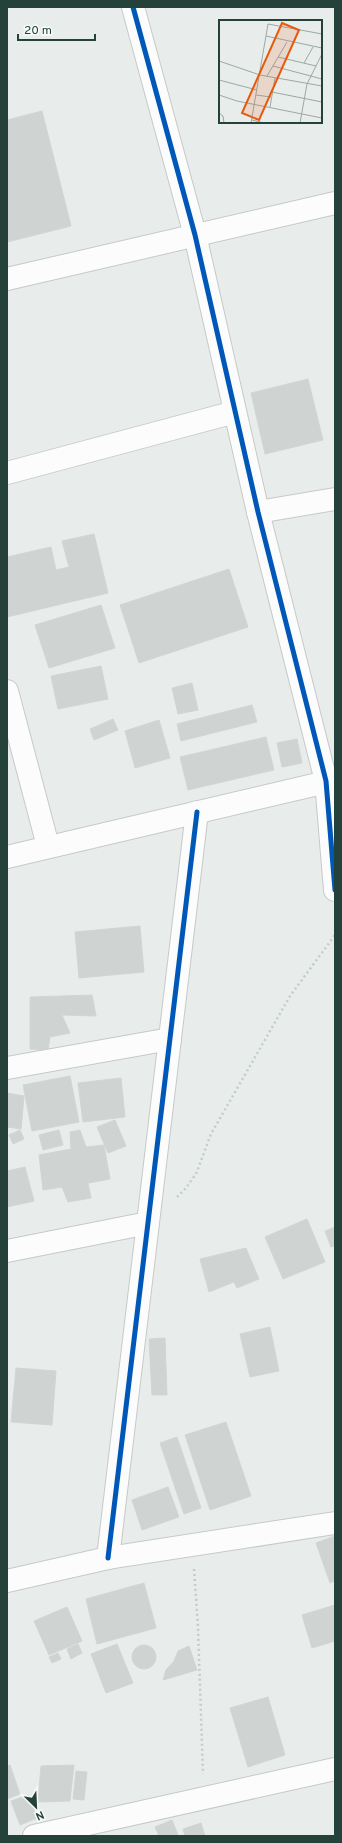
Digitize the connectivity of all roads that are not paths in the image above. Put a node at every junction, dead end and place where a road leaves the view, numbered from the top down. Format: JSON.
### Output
{"nodes":[{"id":1,"x":133,"y":7,"type":"edge"},
{"id":2,"x":335,"y":203,"type":"edge"},
{"id":3,"x":195,"y":235,"type":"junction"},
{"id":4,"x":7,"y":279,"type":"edge"},
{"id":5,"x":235,"y":412,"type":"junction"},
{"id":6,"x":7,"y":473,"type":"edge"},
{"id":7,"x":335,"y":499,"type":"edge"},
{"id":8,"x":258,"y":512,"type":"junction"},
{"id":9,"x":7,"y":691,"type":"edge"},
{"id":10,"x":330,"y":781,"type":"edge"},
{"id":11,"x":197,"y":812,"type":"junction"},
{"id":12,"x":48,"y":846,"type":"junction"},
{"id":13,"x":7,"y":857,"type":"edge"},
{"id":14,"x":335,"y":890,"type":"edge"},
{"id":15,"x":170,"y":1039,"type":"junction"},
{"id":16,"x":7,"y":1068,"type":"edge"},
{"id":17,"x":148,"y":1223,"type":"junction"},
{"id":18,"x":7,"y":1252,"type":"edge"},
{"id":19,"x":335,"y":1523,"type":"edge"},
{"id":20,"x":108,"y":1558,"type":"junction"},
{"id":21,"x":7,"y":1581,"type":"edge"},
{"id":22,"x":335,"y":1769,"type":"edge"},
{"id":23,"x":34,"y":1836,"type":"edge"}],
"edges":[{"from":1,"to":3,"type":"street"},
{"from":2,"to":3,"type":"street"},
{"from":3,"to":4,"type":"street"},
{"from":3,"to":5,"type":"street"},
{"from":5,"to":6,"type":"street"},
{"from":5,"to":8,"type":"street"},
{"from":7,"to":8,"type":"street"},
{"from":8,"to":10,"type":"street"},
{"from":9,"to":12,"type":"street"},
{"from":10,"to":11,"type":"street"},
{"from":10,"to":14,"type":"street"},
{"from":11,"to":12,"type":"street"},
{"from":11,"to":15,"type":"street"},
{"from":12,"to":13,"type":"street"},
{"from":15,"to":16,"type":"street"},
{"from":15,"to":17,"type":"street"},
{"from":17,"to":18,"type":"street"},
{"from":17,"to":20,"type":"street"},
{"from":19,"to":20,"type":"street"},
{"from":20,"to":21,"type":"street"},
{"from":22,"to":23,"type":"street"}]}
